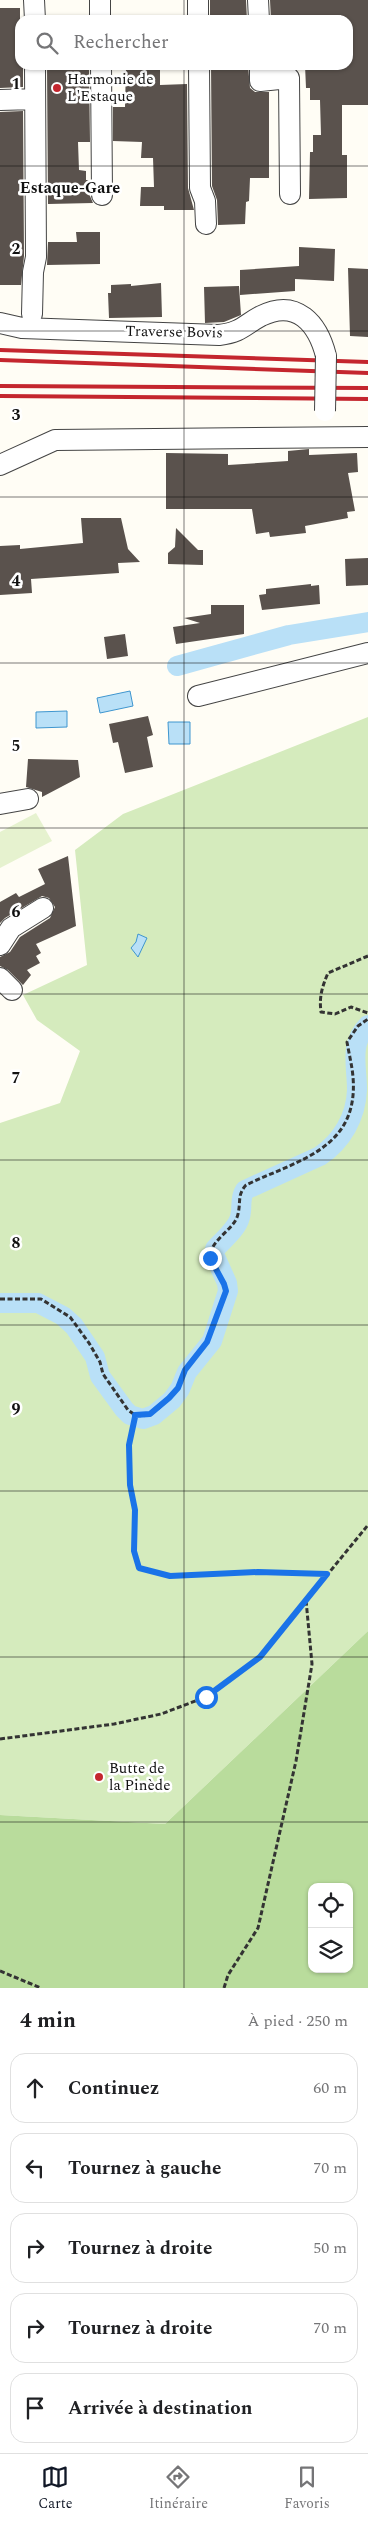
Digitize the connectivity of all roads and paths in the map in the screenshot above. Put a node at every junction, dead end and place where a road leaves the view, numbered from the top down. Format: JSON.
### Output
{"nodes":[{"id":1,"x":34,"y":0,"type":"edge"},
{"id":2,"x":100,"y":0,"type":"edge"},
{"id":3,"x":198,"y":0,"type":"edge"},
{"id":4,"x":258,"y":0,"type":"edge"},
{"id":5,"x":35,"y":15,"type":"edge"},
{"id":6,"x":100,"y":15,"type":"edge"},
{"id":7,"x":198,"y":15,"type":"edge"},
{"id":8,"x":259,"y":15,"type":"edge"},
{"id":9,"x":35,"y":70,"type":"edge"},
{"id":10,"x":101,"y":70,"type":"edge"},
{"id":11,"x":199,"y":70,"type":"edge"},
{"id":12,"x":260,"y":70,"type":"edge"},
{"id":13,"x":35,"y":99,"type":"junction"},
{"id":14,"x":0,"y":100,"type":"edge"},
{"id":15,"x":290,"y":194,"type":"dead end"},
{"id":16,"x":102,"y":195,"type":"dead end"},
{"id":17,"x":206,"y":224,"type":"dead end"},
{"id":18,"x":32,"y":314,"type":"dead end"},
{"id":19,"x":0,"y":323,"type":"edge"},
{"id":20,"x":324,"y":437,"type":"junction"},
{"id":21,"x":368,"y":437,"type":"edge"},
{"id":22,"x":0,"y":465,"type":"edge"},
{"id":23,"x":368,"y":653,"type":"edge"},
{"id":24,"x":198,"y":696,"type":"dead end"},
{"id":25,"x":28,"y":799,"type":"dead end"},
{"id":26,"x":0,"y":804,"type":"edge"},
{"id":27,"x":43,"y":908,"type":"dead end"},
{"id":28,"x":0,"y":945,"type":"edge"},
{"id":29,"x":368,"y":956,"type":"edge"},
{"id":30,"x":368,"y":1013,"type":"edge"},
{"id":31,"x":368,"y":1019,"type":"edge"},
{"id":32,"x":0,"y":1299,"type":"edge"},
{"id":33,"x":135,"y":1415,"type":"junction"},
{"id":34,"x":368,"y":1525,"type":"edge"},
{"id":35,"x":327,"y":1574,"type":"junction"},
{"id":36,"x":306,"y":1600,"type":"junction"},
{"id":37,"x":0,"y":1739,"type":"edge"},
{"id":38,"x":0,"y":1971,"type":"edge"},
{"id":39,"x":41,"y":1988,"type":"edge"},
{"id":40,"x":224,"y":1988,"type":"edge"}],
"edges":[{"from":1,"to":5,"type":"street"},
{"from":2,"to":6,"type":"street"},
{"from":3,"to":7,"type":"street"},
{"from":4,"to":8,"type":"street"},
{"from":9,"to":13,"type":"street"},
{"from":10,"to":16,"type":"street"},
{"from":11,"to":17,"type":"street"},
{"from":12,"to":15,"type":"street"},
{"from":13,"to":14,"type":"street"},
{"from":13,"to":18,"type":"street"},
{"from":19,"to":20,"type":"street","name":"Traverse Bovis","bridge":true},
{"from":20,"to":21,"type":"street"},
{"from":20,"to":22,"type":"street"},
{"from":23,"to":24,"type":"street"},
{"from":25,"to":26,"type":"street"},
{"from":27,"to":28,"type":"street"},
{"from":29,"to":30,"type":"path"},
{"from":31,"to":33,"type":"path"},
{"from":32,"to":33,"type":"path"},
{"from":33,"to":35,"type":"path"},
{"from":34,"to":35,"type":"path"},
{"from":35,"to":36,"type":"path"},
{"from":36,"to":37,"type":"path"},
{"from":36,"to":40,"type":"path"},
{"from":38,"to":39,"type":"path"}]}
